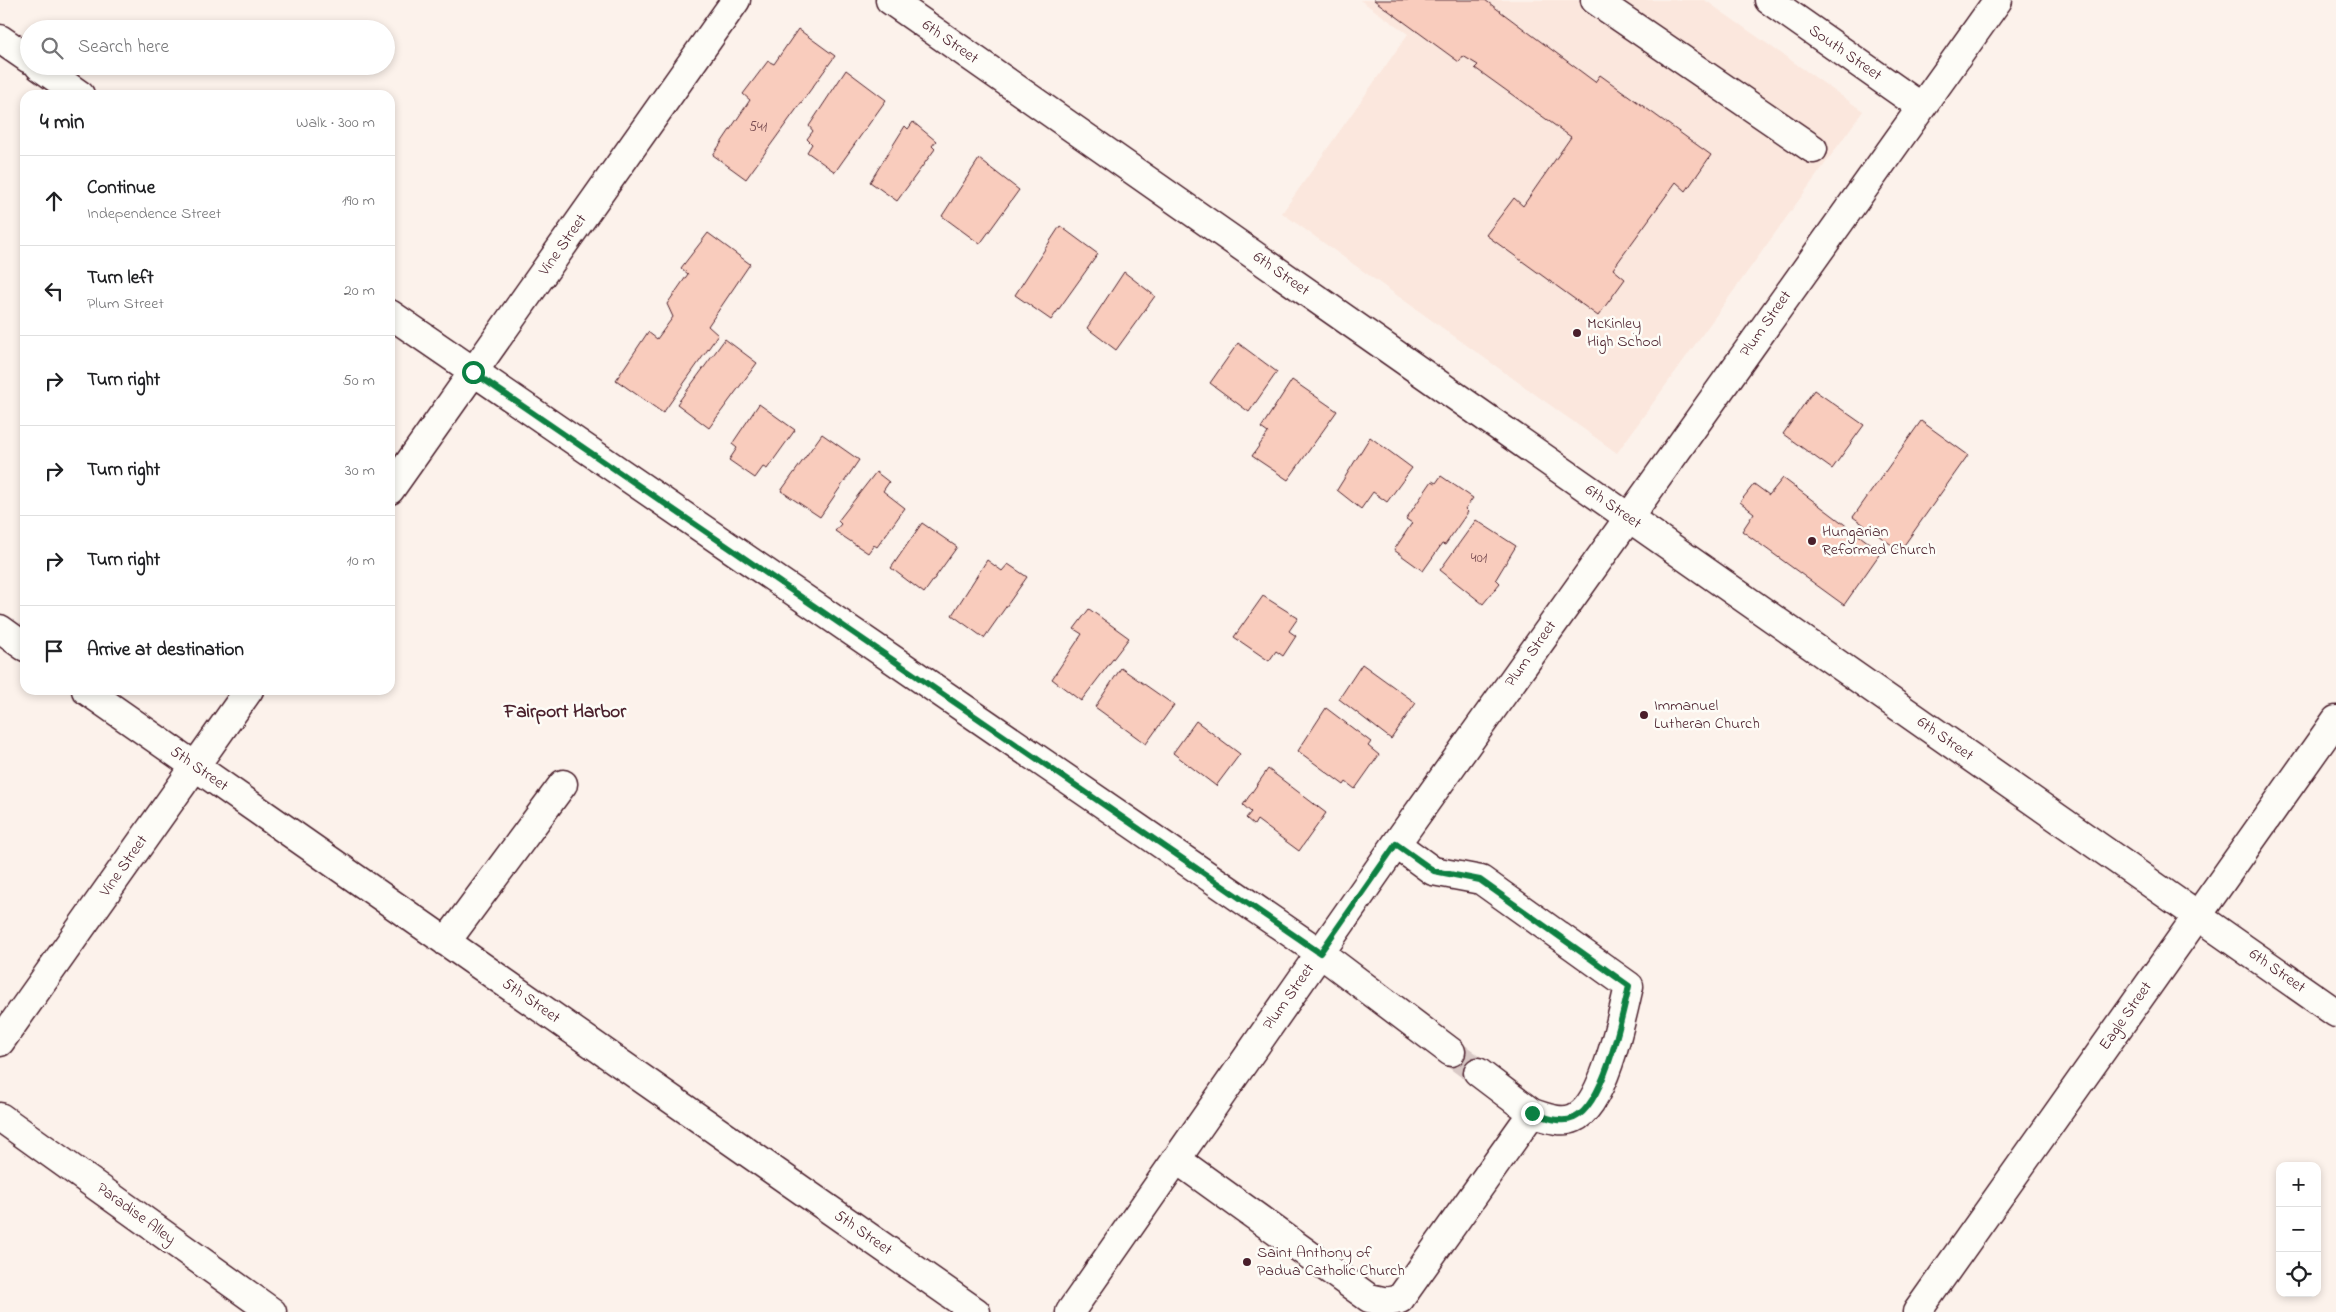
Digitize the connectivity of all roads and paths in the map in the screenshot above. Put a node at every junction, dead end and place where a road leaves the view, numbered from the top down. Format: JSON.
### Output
{"nodes":[{"id":1,"x":736,"y":0,"type":"edge"},
{"id":2,"x":890,"y":0,"type":"edge"},
{"id":3,"x":1595,"y":0,"type":"edge"},
{"id":4,"x":1769,"y":0,"type":"edge"},
{"id":5,"x":1998,"y":0,"type":"edge"},
{"id":6,"x":0,"y":39,"type":"edge"},
{"id":7,"x":20,"y":53,"type":"edge"},
{"id":8,"x":52,"y":75,"type":"edge"},
{"id":9,"x":73,"y":90,"type":"edge"},
{"id":10,"x":1920,"y":106,"type":"junction"},
{"id":11,"x":1813,"y":149,"type":"dead end"},
{"id":12,"x":395,"y":317,"type":"edge"},
{"id":13,"x":473,"y":372,"type":"junction"},
{"id":14,"x":395,"y":483,"type":"edge"},
{"id":15,"x":1628,"y":518,"type":"junction"},
{"id":16,"x":0,"y":629,"type":"edge"},
{"id":17,"x":20,"y":643,"type":"edge"},
{"id":18,"x":93,"y":695,"type":"edge"},
{"id":19,"x":245,"y":695,"type":"edge"},
{"id":20,"x":2336,"y":720,"type":"edge"},
{"id":21,"x":195,"y":766,"type":"junction"},
{"id":22,"x":563,"y":784,"type":"dead end"},
{"id":23,"x":1396,"y":844,"type":"junction"},
{"id":24,"x":2198,"y":916,"type":"junction"},
{"id":25,"x":446,"y":942,"type":"junction"},
{"id":26,"x":1320,"y":953,"type":"junction"},
{"id":27,"x":2336,"y":1014,"type":"edge"},
{"id":28,"x":0,"y":1042,"type":"edge"},
{"id":29,"x":1451,"y":1052,"type":"tunnel mouth"},
{"id":30,"x":1478,"y":1072,"type":"tunnel mouth"},
{"id":31,"x":1532,"y":1113,"type":"junction"},
{"id":32,"x":0,"y":1116,"type":"edge"},
{"id":33,"x":1176,"y":1159,"type":"junction"},
{"id":34,"x":272,"y":1312,"type":"edge"},
{"id":35,"x":976,"y":1312,"type":"edge"},
{"id":36,"x":1070,"y":1312,"type":"edge"},
{"id":37,"x":1917,"y":1312,"type":"edge"}],
"edges":[{"from":1,"to":13,"type":"street","name":"Vine Street"},
{"from":2,"to":15,"type":"street","name":"6th Street"},
{"from":3,"to":11,"type":"street"},
{"from":4,"to":10,"type":"street","name":"South Street"},
{"from":5,"to":10,"type":"street","name":"Plum Street"},
{"from":6,"to":7,"type":"street"},
{"from":8,"to":9,"type":"street"},
{"from":10,"to":15,"type":"street","name":"Plum Street"},
{"from":12,"to":13,"type":"street"},
{"from":13,"to":14,"type":"street","name":"Vine Street"},
{"from":13,"to":26,"type":"street"},
{"from":15,"to":23,"type":"street","name":"Plum Street"},
{"from":15,"to":24,"type":"street","name":"6th Street"},
{"from":16,"to":17,"type":"street"},
{"from":18,"to":21,"type":"street","name":"5th Street"},
{"from":19,"to":21,"type":"street","name":"Vine Street"},
{"from":20,"to":24,"type":"street","name":"Eagle Street"},
{"from":21,"to":25,"type":"street","name":"5th Street"},
{"from":21,"to":28,"type":"street","name":"Vine Street"},
{"from":22,"to":25,"type":"street"},
{"from":23,"to":26,"type":"street","name":"Plum Street"},
{"from":23,"to":31,"type":"street"},
{"from":24,"to":27,"type":"street","name":"6th Street"},
{"from":24,"to":37,"type":"street","name":"Eagle Street"},
{"from":25,"to":35,"type":"street","name":"5th Street"},
{"from":26,"to":29,"type":"street"},
{"from":26,"to":33,"type":"street","name":"Plum Street"},
{"from":30,"to":31,"type":"street"},
{"from":31,"to":33,"type":"street"},
{"from":32,"to":34,"type":"street","name":"Paradise Alley"},
{"from":33,"to":36,"type":"street","name":"Plum Street"}]}
